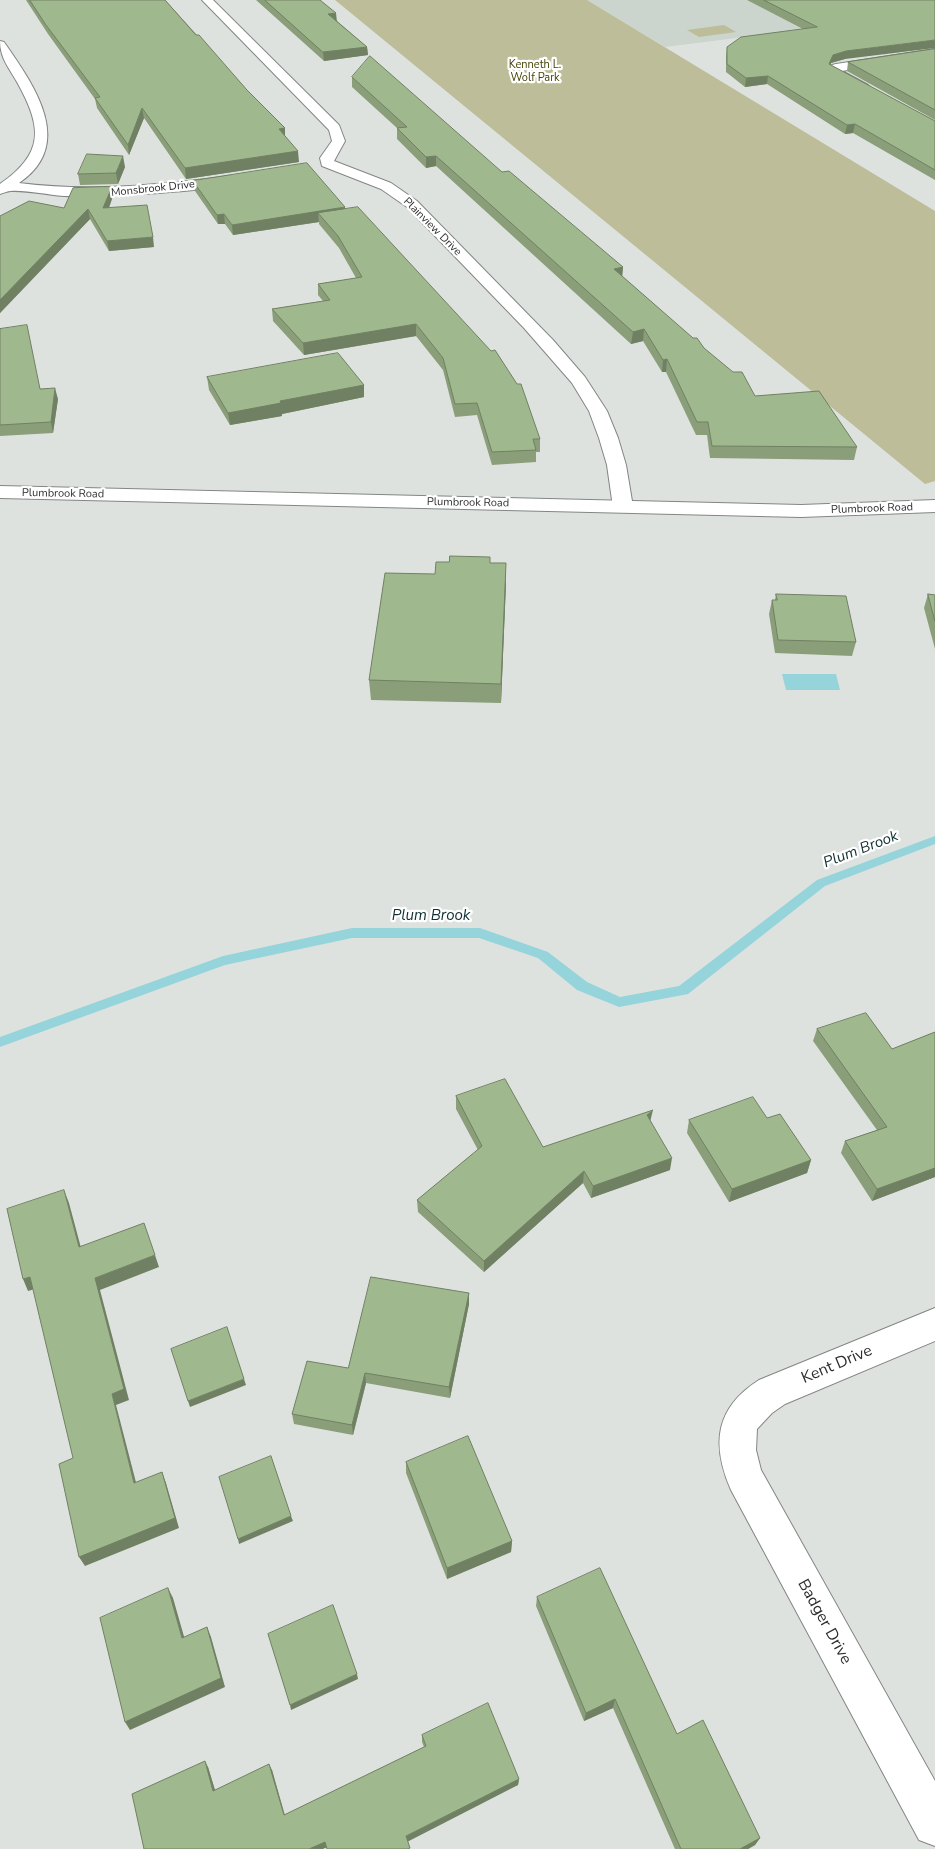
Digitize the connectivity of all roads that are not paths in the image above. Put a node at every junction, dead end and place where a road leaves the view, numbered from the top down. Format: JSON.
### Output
{"nodes":[{"id":1,"x":207,"y":0,"type":"edge"},
{"id":2,"x":0,"y":44,"type":"edge"},
{"id":3,"x":935,"y":52,"type":"edge"},
{"id":4,"x":879,"y":96,"type":"edge"},
{"id":5,"x":327,"y":163,"type":"junction"},
{"id":6,"x":311,"y":166,"type":"edge"},
{"id":7,"x":242,"y":179,"type":"edge"},
{"id":8,"x":4,"y":188,"type":"edge"},
{"id":9,"x":0,"y":492,"type":"edge"},
{"id":10,"x":935,"y":506,"type":"edge"},
{"id":11,"x":623,"y":507,"type":"junction"},
{"id":12,"x":935,"y":1324,"type":"edge"},
{"id":13,"x":744,"y":1415,"type":"joint"},
{"id":14,"x":935,"y":1824,"type":"edge"}],
"edges":[{"from":1,"to":5,"type":"street"},
{"from":2,"to":8,"type":"street"},
{"from":3,"to":4,"type":"street"},
{"from":5,"to":6,"type":"street"},
{"from":5,"to":11,"type":"street","name":"Plainview Drive"},
{"from":7,"to":8,"type":"street","name":"Monsbrook Drive"},
{"from":9,"to":11,"type":"street","name":"Plumbrook Road"},
{"from":10,"to":11,"type":"street","name":"Plumbrook Road"},
{"from":12,"to":13,"type":"street","name":"Kent Drive"},
{"from":13,"to":14,"type":"street","name":"Badger Drive"}]}
